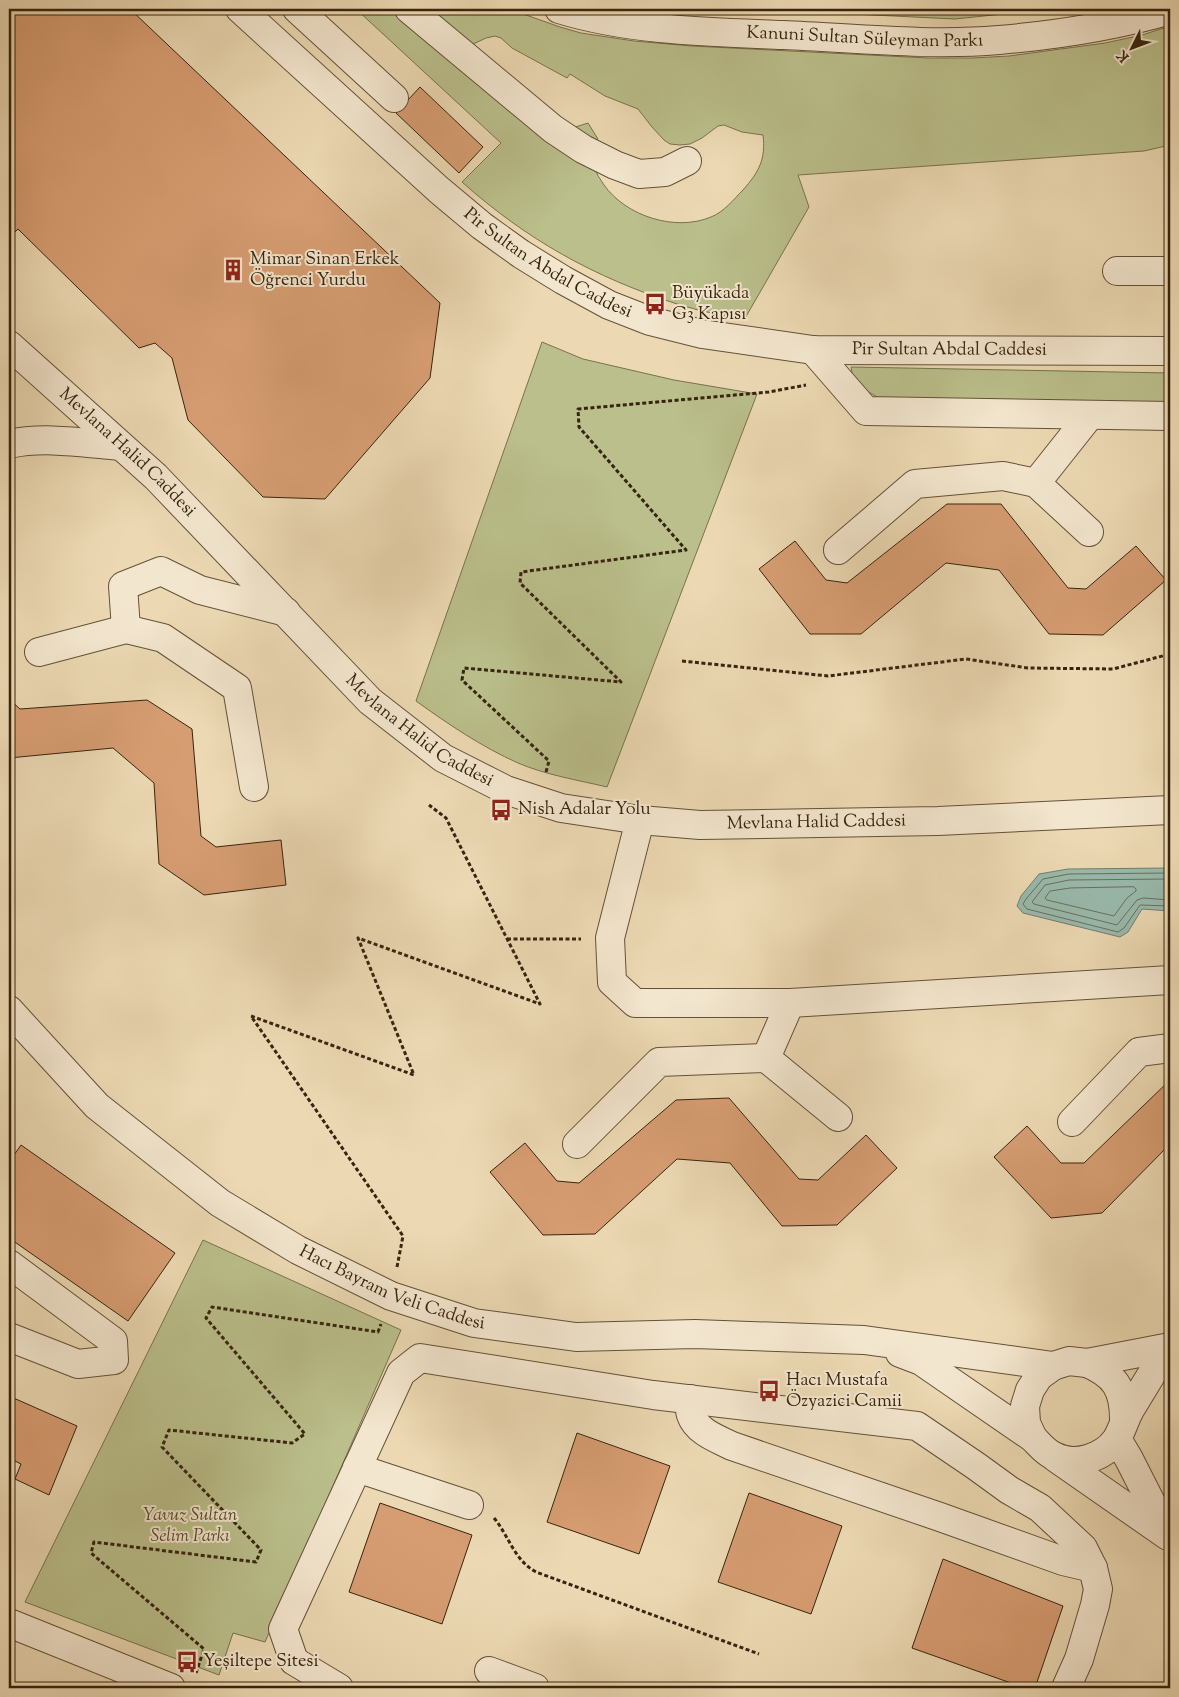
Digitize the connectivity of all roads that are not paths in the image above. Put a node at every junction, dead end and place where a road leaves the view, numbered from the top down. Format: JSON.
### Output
{"nodes":[{"id":1,"x":240,"y":9,"type":"edge"},
{"id":2,"x":297,"y":9,"type":"edge"},
{"id":3,"x":409,"y":9,"type":"edge"},
{"id":4,"x":558,"y":9,"type":"edge"},
{"id":5,"x":1170,"y":10,"type":"edge"},
{"id":6,"x":394,"y":98,"type":"dead end"},
{"id":7,"x":687,"y":161,"type":"dead end"},
{"id":8,"x":1117,"y":271,"type":"dead end"},
{"id":9,"x":1170,"y":271,"type":"edge"},
{"id":10,"x":9,"y":345,"type":"edge"},
{"id":11,"x":813,"y":350,"type":"junction"},
{"id":12,"x":1170,"y":351,"type":"edge"},
{"id":13,"x":1090,"y":415,"type":"junction"},
{"id":14,"x":1170,"y":416,"type":"edge"},
{"id":15,"x":9,"y":444,"type":"edge"},
{"id":16,"x":120,"y":446,"type":"junction"},
{"id":17,"x":1036,"y":482,"type":"junction"},
{"id":18,"x":1089,"y":532,"type":"dead end"},
{"id":19,"x":838,"y":550,"type":"dead end"},
{"id":20,"x":286,"y":612,"type":"junction"},
{"id":21,"x":126,"y":629,"type":"junction"},
{"id":22,"x":39,"y":652,"type":"dead end"},
{"id":23,"x":254,"y":787,"type":"dead end"},
{"id":24,"x":1170,"y":810,"type":"edge"},
{"id":25,"x":640,"y":820,"type":"junction"},
{"id":26,"x":1170,"y":980,"type":"edge"},
{"id":27,"x":790,"y":1003,"type":"junction"},
{"id":28,"x":9,"y":1010,"type":"edge"},
{"id":29,"x":1170,"y":1048,"type":"edge"},
{"id":30,"x":766,"y":1058,"type":"junction"},
{"id":31,"x":838,"y":1117,"type":"dead end"},
{"id":32,"x":1072,"y":1122,"type":"dead end"},
{"id":33,"x":577,"y":1144,"type":"dead end"},
{"id":34,"x":9,"y":1264,"type":"edge"},
{"id":35,"x":9,"y":1337,"type":"edge"},
{"id":36,"x":864,"y":1340,"type":"junction"},
{"id":37,"x":1169,"y":1348,"type":"edge"},
{"id":38,"x":1087,"y":1363,"type":"junction"},
{"id":39,"x":1053,"y":1366,"type":"junction"},
{"id":40,"x":690,"y":1399,"type":"junction"},
{"id":41,"x":1120,"y":1429,"type":"junction"},
{"id":42,"x":1033,"y":1438,"type":"junction"},
{"id":43,"x":1056,"y":1457,"type":"junction"},
{"id":44,"x":357,"y":1468,"type":"junction"},
{"id":45,"x":469,"y":1505,"type":"road end"},
{"id":46,"x":1169,"y":1537,"type":"edge"},
{"id":47,"x":1093,"y":1568,"type":"junction"},
{"id":48,"x":9,"y":1624,"type":"edge"},
{"id":49,"x":489,"y":1671,"type":"dead end"},
{"id":50,"x":182,"y":1684,"type":"edge"},
{"id":51,"x":339,"y":1688,"type":"edge"},
{"id":52,"x":535,"y":1688,"type":"edge"},
{"id":53,"x":1066,"y":1688,"type":"edge"}],
"edges":[{"from":1,"to":11,"type":"street","name":"Pir Sultan Abdal Caddesi"},
{"from":2,"to":6,"type":"street"},
{"from":3,"to":7,"type":"street"},
{"from":4,"to":5,"type":"street","name":"Kanuni Sultan Süleyman Parkı"},
{"from":8,"to":9,"type":"street"},
{"from":10,"to":16,"type":"street","name":"Mevlana Halid Caddesi"},
{"from":11,"to":12,"type":"street","name":"Pir Sultan Abdal Caddesi"},
{"from":11,"to":13,"type":"street"},
{"from":13,"to":14,"type":"street"},
{"from":13,"to":17,"type":"street"},
{"from":15,"to":16,"type":"street"},
{"from":16,"to":20,"type":"street","name":"Mevlana Halid Caddesi"},
{"from":17,"to":18,"type":"street"},
{"from":17,"to":19,"type":"street"},
{"from":20,"to":21,"type":"street"},
{"from":20,"to":25,"type":"street","name":"Mevlana Halid Caddesi"},
{"from":21,"to":22,"type":"street"},
{"from":21,"to":23,"type":"street"},
{"from":24,"to":25,"type":"street","name":"Mevlana Halid Caddesi"},
{"from":25,"to":27,"type":"street"},
{"from":26,"to":27,"type":"street"},
{"from":27,"to":30,"type":"street"},
{"from":28,"to":36,"type":"street","name":"Hacı Bayram Veli Caddesi"},
{"from":29,"to":32,"type":"street"},
{"from":30,"to":31,"type":"street"},
{"from":30,"to":33,"type":"street"},
{"from":34,"to":35,"type":"street"},
{"from":36,"to":39,"type":"street"},
{"from":36,"to":42,"type":"street"},
{"from":37,"to":38,"type":"street"},
{"from":37,"to":41,"type":"street"},
{"from":38,"to":39,"type":"street"},
{"from":38,"to":41,"type":"street"},
{"from":39,"to":42,"type":"street"},
{"from":40,"to":44,"type":"street"},
{"from":40,"to":47,"type":"street"},
{"from":40,"to":47,"type":"street"},
{"from":41,"to":43,"type":"street"},
{"from":41,"to":46,"type":"street"},
{"from":42,"to":43,"type":"street"},
{"from":43,"to":46,"type":"street"},
{"from":44,"to":45,"type":"street"},
{"from":44,"to":51,"type":"street"},
{"from":47,"to":53,"type":"street"},
{"from":48,"to":50,"type":"street"},
{"from":49,"to":52,"type":"street"}]}
